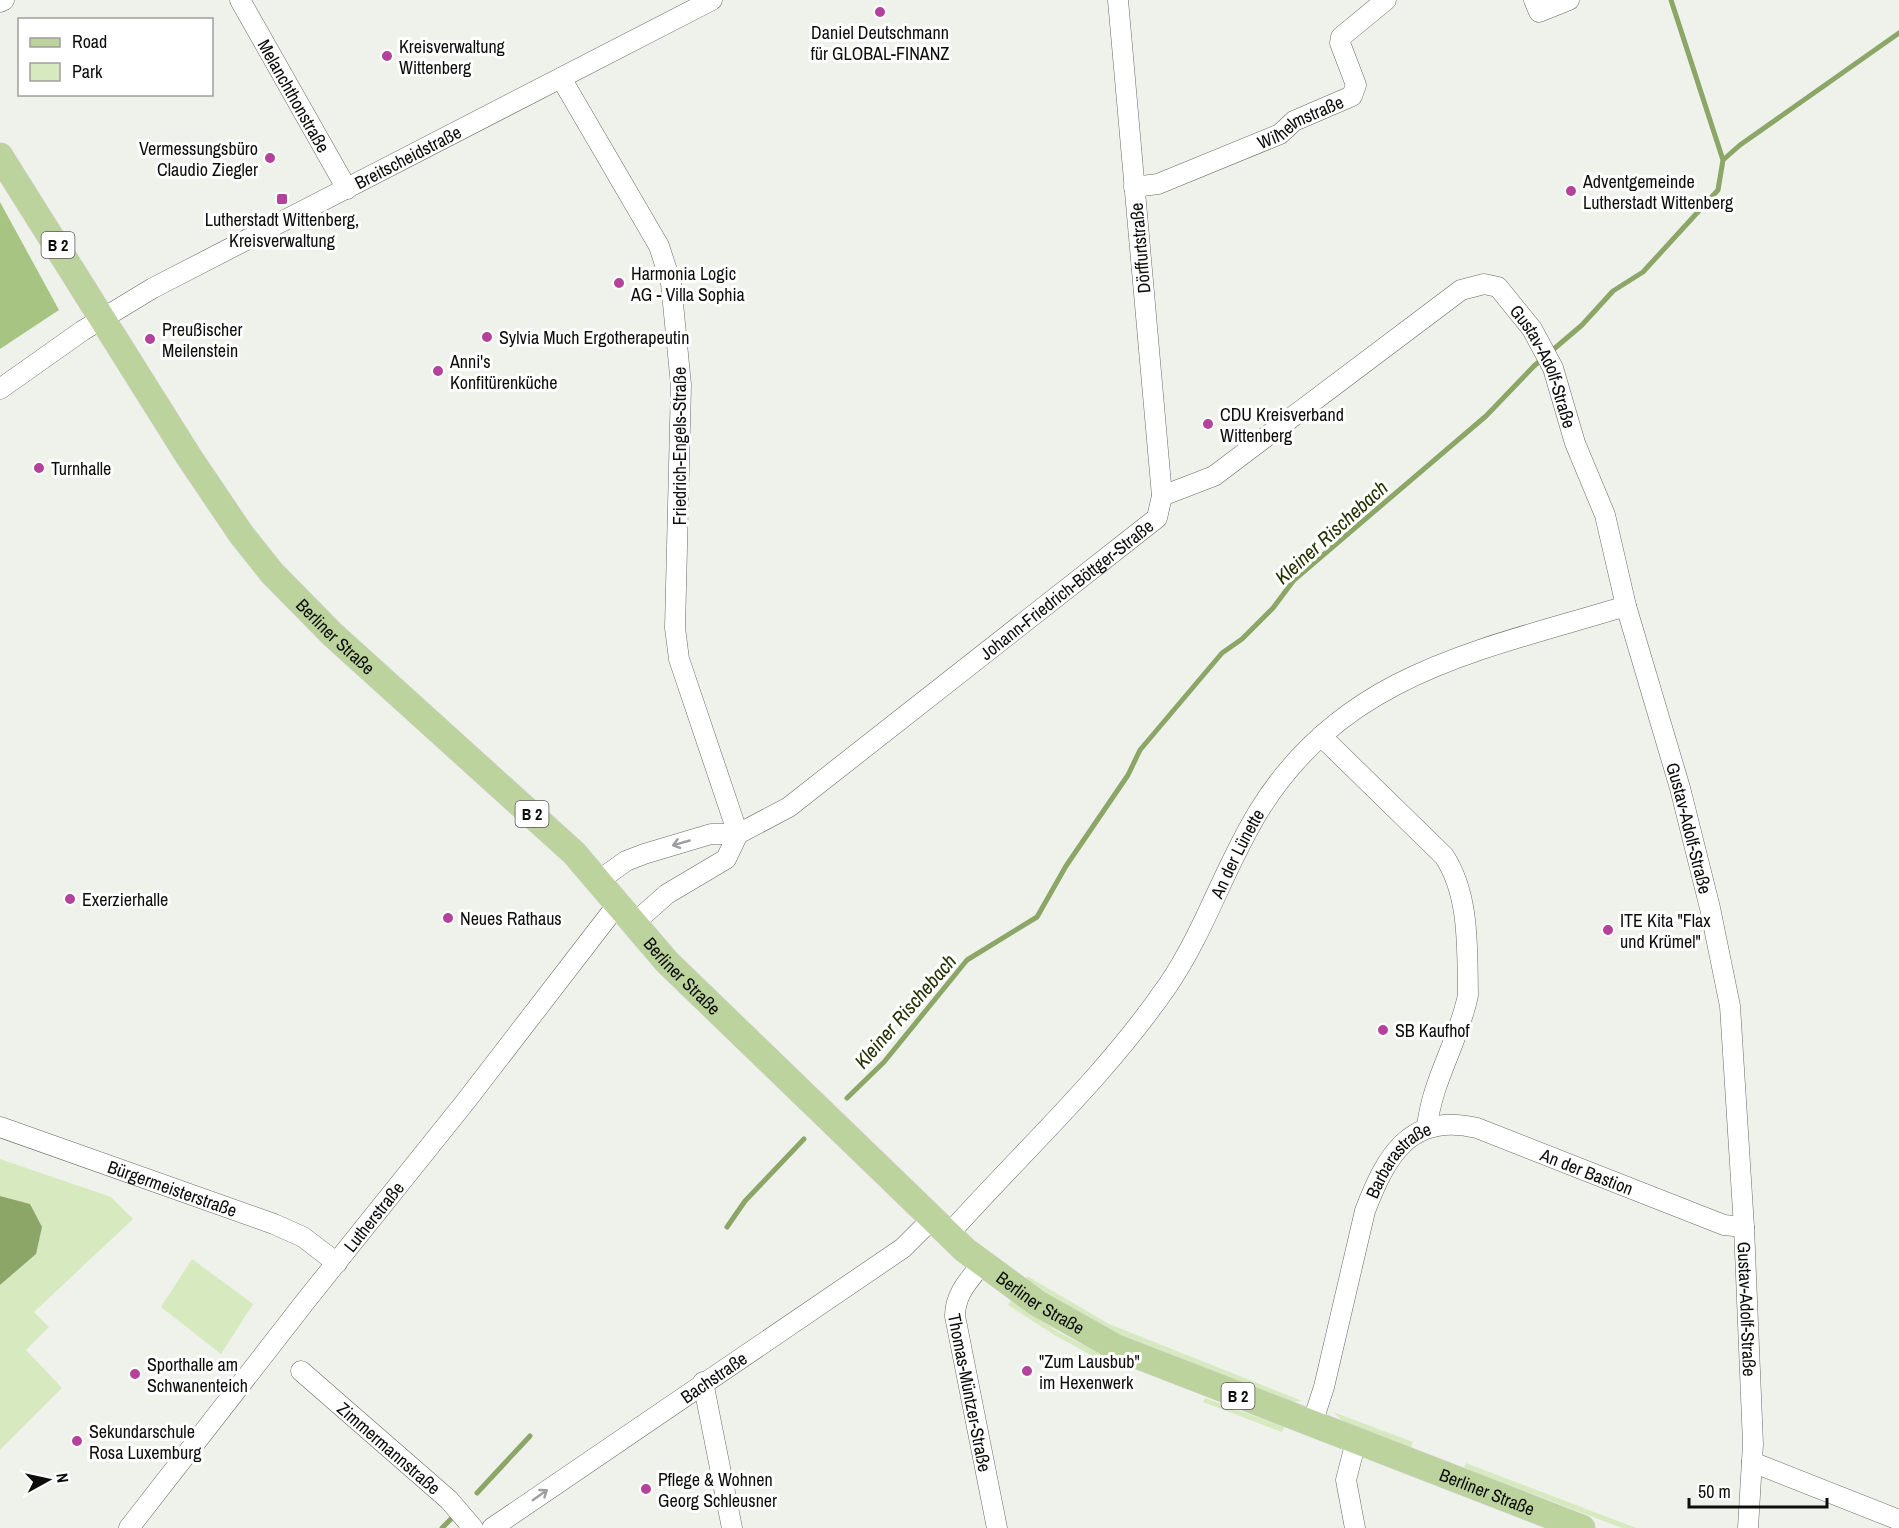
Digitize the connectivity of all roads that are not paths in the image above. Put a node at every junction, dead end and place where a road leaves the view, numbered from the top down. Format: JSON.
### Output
{"nodes":[{"id":1,"x":240,"y":0,"type":"edge"},
{"id":2,"x":712,"y":0,"type":"edge"},
{"id":3,"x":1118,"y":0,"type":"edge"},
{"id":4,"x":1386,"y":0,"type":"edge"},
{"id":5,"x":1534,"y":0,"type":"edge"},
{"id":6,"x":1569,"y":0,"type":"edge"},
{"id":7,"x":561,"y":78,"type":"junction"},
{"id":8,"x":0,"y":156,"type":"edge"},
{"id":9,"x":1134,"y":187,"type":"junction"},
{"id":10,"x":347,"y":189,"type":"junction"},
{"id":11,"x":1508,"y":297,"type":"joint"},
{"id":12,"x":103,"y":318,"type":"junction"},
{"id":13,"x":0,"y":389,"type":"edge"},
{"id":14,"x":1162,"y":496,"type":"junction"},
{"id":15,"x":1626,"y":606,"type":"junction"},
{"id":16,"x":1321,"y":736,"type":"junction"},
{"id":17,"x":738,"y":834,"type":"junction"},
{"id":18,"x":598,"y":881,"type":"junction"},
{"id":19,"x":625,"y":914,"type":"junction"},
{"id":20,"x":0,"y":1127,"type":"edge"},
{"id":21,"x":1427,"y":1127,"type":"junction"},
{"id":22,"x":940,"y":1227,"type":"junction"},
{"id":23,"x":1744,"y":1227,"type":"junction"},
{"id":24,"x":337,"y":1263,"type":"junction"},
{"id":25,"x":982,"y":1264,"type":"junction"},
{"id":26,"x":301,"y":1371,"type":"dead end"},
{"id":27,"x":703,"y":1382,"type":"junction"},
{"id":28,"x":1312,"y":1424,"type":"junction"},
{"id":29,"x":1356,"y":1441,"type":"junction"},
{"id":30,"x":1752,"y":1462,"type":"junction"},
{"id":31,"x":1899,"y":1520,"type":"edge"},
{"id":32,"x":129,"y":1528,"type":"edge"},
{"id":33,"x":473,"y":1528,"type":"edge"},
{"id":34,"x":492,"y":1528,"type":"edge"},
{"id":35,"x":732,"y":1528,"type":"edge"},
{"id":36,"x":997,"y":1528,"type":"edge"},
{"id":37,"x":1355,"y":1528,"type":"edge"},
{"id":38,"x":1582,"y":1528,"type":"edge"},
{"id":39,"x":1748,"y":1528,"type":"edge"}],
"edges":[{"from":1,"to":10,"type":"street","name":"Melanchthonstraße"},
{"from":2,"to":7,"type":"street","name":"Breitscheidstraße"},
{"from":3,"to":9,"type":"street","name":"Dörffurtstraße"},
{"from":4,"to":9,"type":"street","name":"Wilhelmstraße"},
{"from":5,"to":6,"type":"street"},
{"from":7,"to":10,"type":"street","name":"Breitscheidstraße"},
{"from":7,"to":17,"type":"street","name":"Friedrich-Engels-Straße"},
{"from":8,"to":12,"type":"main road","name":"Berliner Straße","number":"B 2"},
{"from":9,"to":14,"type":"street","name":"Dörffurtstraße"},
{"from":10,"to":12,"type":"street","name":"Breitscheidstraße"},
{"from":11,"to":14,"type":"street","name":"Johann-Friedrich-Böttger-Straße"},
{"from":11,"to":15,"type":"street","name":"Gustav-Adolf-Straße"},
{"from":12,"to":13,"type":"street","name":"Breitscheidstraße"},
{"from":12,"to":18,"type":"main road","name":"Berliner Straße","number":"B 2"},
{"from":14,"to":17,"type":"street","name":"Johann-Friedrich-Böttger-Straße"},
{"from":15,"to":16,"type":"street","name":"An der Lünette"},
{"from":15,"to":23,"type":"street","name":"Gustav-Adolf-Straße"},
{"from":16,"to":21,"type":"street","name":"Barbarastraße"},
{"from":16,"to":22,"type":"street","name":"An der Lünette"},
{"from":17,"to":18,"type":"street","name":"Johann-Friedrich-Böttger-Straße","one_way":true},
{"from":17,"to":19,"type":"street"},
{"from":18,"to":19,"type":"main road","name":"Berliner Straße","number":"B 2"},
{"from":19,"to":22,"type":"main road","name":"Berliner Straße","number":"B 2"},
{"from":19,"to":24,"type":"street","name":"Lutherstraße"},
{"from":20,"to":24,"type":"street","name":"Bürgermeisterstraße"},
{"from":21,"to":23,"type":"street","name":"An der Bastion"},
{"from":21,"to":28,"type":"street","name":"Barbarastraße"},
{"from":22,"to":25,"type":"main road","name":"Berliner Straße","number":"B 2"},
{"from":22,"to":27,"type":"street","name":"Bachstraße"},
{"from":23,"to":30,"type":"street","name":"Gustav-Adolf-Straße"},
{"from":24,"to":32,"type":"street","name":"Lutherstraße"},
{"from":25,"to":28,"type":"main road","name":"Berliner Straße","number":"B 2"},
{"from":25,"to":36,"type":"street","name":"Thomas-Müntzer-Straße"},
{"from":26,"to":33,"type":"street","name":"Zimmermannstraße"},
{"from":34,"to":27,"type":"street","name":"Bachstraße","one_way":true},
{"from":27,"to":35,"type":"street"},
{"from":28,"to":29,"type":"main road","name":"Berliner Straße","number":"B 2"},
{"from":29,"to":37,"type":"street"},
{"from":29,"to":38,"type":"main road","name":"Berliner Straße","number":"B 2"},
{"from":30,"to":31,"type":"street"},
{"from":30,"to":39,"type":"street","name":"Gustav-Adolf-Straße"}]}
